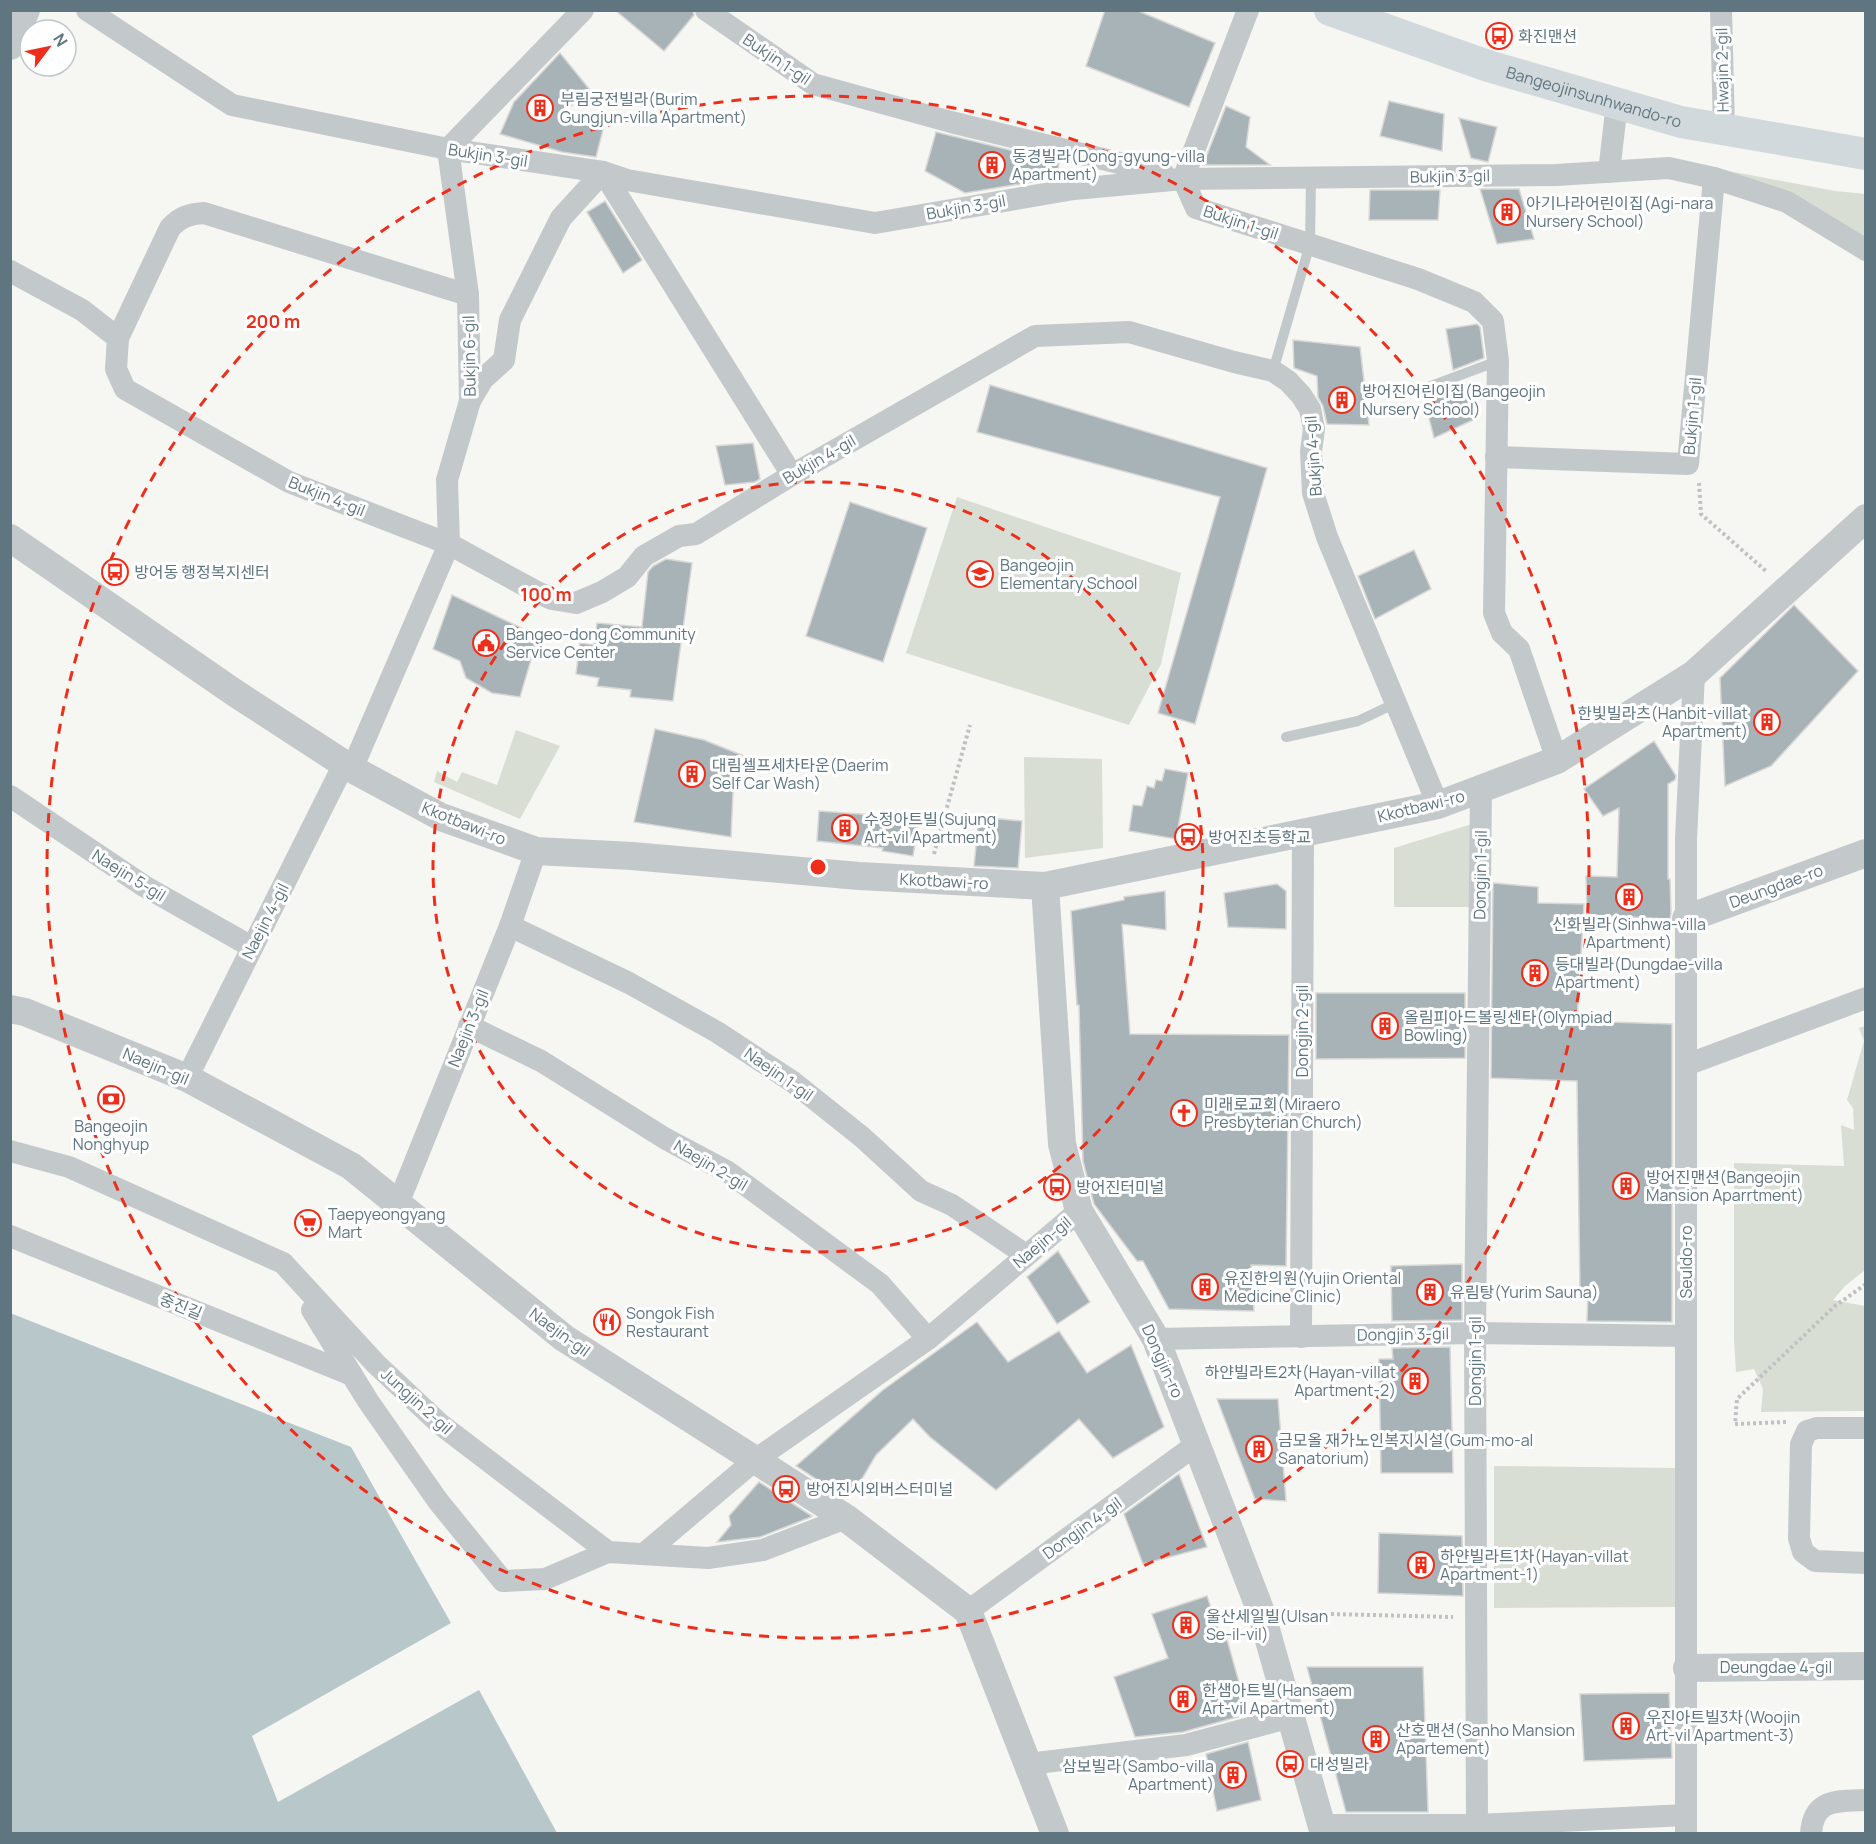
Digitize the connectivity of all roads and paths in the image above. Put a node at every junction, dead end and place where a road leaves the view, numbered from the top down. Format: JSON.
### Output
{"nodes":[{"id":1,"x":26,"y":10,"type":"edge"},
{"id":2,"x":87,"y":10,"type":"edge"},
{"id":3,"x":583,"y":10,"type":"edge"},
{"id":4,"x":706,"y":10,"type":"edge"},
{"id":5,"x":1248,"y":10,"type":"edge"},
{"id":6,"x":1330,"y":10,"type":"edge"},
{"id":7,"x":1721,"y":10,"type":"edge"},
{"id":8,"x":10,"y":46,"type":"edge"},
{"id":9,"x":1617,"y":103,"type":"junction"},
{"id":10,"x":1724,"y":129,"type":"junction"},
{"id":11,"x":448,"y":149,"type":"junction"},
{"id":12,"x":1866,"y":154,"type":"edge"},
{"id":13,"x":603,"y":172,"type":"junction"},
{"id":14,"x":1610,"y":172,"type":"junction"},
{"id":15,"x":1311,"y":178,"type":"junction"},
{"id":16,"x":1714,"y":178,"type":"junction"},
{"id":17,"x":1183,"y":179,"type":"junction"},
{"id":18,"x":1310,"y":244,"type":"junction"},
{"id":19,"x":1866,"y":250,"type":"edge"},
{"id":20,"x":10,"y":271,"type":"edge"},
{"id":21,"x":468,"y":295,"type":"junction"},
{"id":22,"x":118,"y":338,"type":"junction"},
{"id":23,"x":1498,"y":361,"type":"junction"},
{"id":24,"x":1273,"y":371,"type":"junction"},
{"id":25,"x":1424,"y":389,"type":"dead end"},
{"id":26,"x":470,"y":401,"type":"junction"},
{"id":27,"x":1496,"y":457,"type":"junction"},
{"id":28,"x":1688,"y":464,"type":"junction"},
{"id":29,"x":792,"y":474,"type":"junction"},
{"id":30,"x":1866,"y":518,"type":"edge"},
{"id":31,"x":10,"y":538,"type":"edge"},
{"id":32,"x":449,"y":544,"type":"junction"},
{"id":33,"x":1786,"y":590,"type":"junction"},
{"id":34,"x":1694,"y":674,"type":"junction"},
{"id":35,"x":1396,"y":703,"type":"junction"},
{"id":36,"x":970,"y":725,"type":"dead end"},
{"id":37,"x":1286,"y":737,"type":"dead end"},
{"id":38,"x":1557,"y":760,"type":"junction"},
{"id":39,"x":348,"y":766,"type":"junction"},
{"id":40,"x":1481,"y":790,"type":"junction"},
{"id":41,"x":10,"y":796,"type":"edge"},
{"id":42,"x":1438,"y":805,"type":"junction"},
{"id":43,"x":1303,"y":833,"type":"junction"},
{"id":44,"x":536,"y":851,"type":"junction"},
{"id":45,"x":1866,"y":853,"type":"edge"},
{"id":46,"x":927,"y":880,"type":"junction"},
{"id":47,"x":1044,"y":886,"type":"junction"},
{"id":48,"x":1686,"y":918,"type":"junction"},
{"id":49,"x":510,"y":926,"type":"junction"},
{"id":50,"x":252,"y":947,"type":"junction"},
{"id":51,"x":1866,"y":998,"type":"edge"},
{"id":52,"x":10,"y":1010,"type":"edge"},
{"id":53,"x":469,"y":1026,"type":"junction"},
{"id":54,"x":1686,"y":1065,"type":"junction"},
{"id":55,"x":187,"y":1078,"type":"junction"},
{"id":56,"x":10,"y":1151,"type":"edge"},
{"id":57,"x":398,"y":1204,"type":"junction"},
{"id":58,"x":1079,"y":1211,"type":"junction"},
{"id":59,"x":10,"y":1236,"type":"edge"},
{"id":60,"x":1026,"y":1255,"type":"junction"},
{"id":61,"x":283,"y":1263,"type":"junction"},
{"id":62,"x":1866,"y":1284,"type":"edge"},
{"id":63,"x":1475,"y":1333,"type":"junction"},
{"id":64,"x":1686,"y":1336,"type":"junction"},
{"id":65,"x":1301,"y":1337,"type":"junction"},
{"id":66,"x":928,"y":1339,"type":"junction"},
{"id":67,"x":1156,"y":1339,"type":"junction"},
{"id":68,"x":352,"y":1375,"type":"junction"},
{"id":69,"x":1866,"y":1428,"type":"edge"},
{"id":70,"x":1807,"y":1431,"type":"junction"},
{"id":71,"x":1197,"y":1444,"type":"junction"},
{"id":72,"x":755,"y":1460,"type":"junction"},
{"id":73,"x":846,"y":1518,"type":"junction"},
{"id":74,"x":608,"y":1552,"type":"junction"},
{"id":75,"x":644,"y":1554,"type":"junction"},
{"id":76,"x":1866,"y":1563,"type":"edge"},
{"id":77,"x":968,"y":1611,"type":"junction"},
{"id":78,"x":1262,"y":1612,"type":"junction"},
{"id":79,"x":1476,"y":1618,"type":"junction"},
{"id":80,"x":1866,"y":1666,"type":"edge"},
{"id":81,"x":1686,"y":1668,"type":"junction"},
{"id":82,"x":1292,"y":1718,"type":"junction"},
{"id":83,"x":1028,"y":1764,"type":"junction"},
{"id":84,"x":1866,"y":1800,"type":"edge"},
{"id":85,"x":1686,"y":1824,"type":"edge"},
{"id":86,"x":1477,"y":1825,"type":"junction"},
{"id":87,"x":1323,"y":1829,"type":"edge"},
{"id":88,"x":1056,"y":1833,"type":"edge"},
{"id":89,"x":1811,"y":1833,"type":"edge"}],
"edges":[{"from":1,"to":8,"type":"street"},
{"from":2,"to":11,"type":"street","name":"Bukjin 3-gil"},
{"from":3,"to":11,"type":"street"},
{"from":4,"to":17,"type":"street","name":"Bukjin 1-gil"},
{"from":5,"to":17,"type":"street"},
{"from":6,"to":9,"type":"main road","name":"Bangeojinsunhwando-ro"},
{"from":7,"to":10,"type":"street","name":"Hwajin 2-gil"},
{"from":9,"to":10,"type":"main road","name":"Bangeojinsunhwando-ro"},
{"from":9,"to":14,"type":"street"},
{"from":10,"to":12,"type":"main road","name":"Bangeojinsunhwando-ro"},
{"from":11,"to":13,"type":"street","name":"Bukjin 3-gil"},
{"from":11,"to":21,"type":"street","name":"Bukjin 6-gil"},
{"from":13,"to":17,"type":"street","name":"Bukjin 3-gil"},
{"from":13,"to":26,"type":"street"},
{"from":13,"to":29,"type":"street"},
{"from":14,"to":15,"type":"street","name":"Bukjin 3-gil"},
{"from":14,"to":16,"type":"street","name":"Bukjin 3-gil"},
{"from":15,"to":17,"type":"street","name":"Bukjin 3-gil"},
{"from":15,"to":18,"type":"lane"},
{"from":16,"to":19,"type":"street","name":"Bukjin 3-gil"},
{"from":16,"to":28,"type":"street","name":"Bukjin 1-gil"},
{"from":17,"to":18,"type":"street","name":"Bukjin 1-gil"},
{"from":18,"to":23,"type":"street","name":"Bukjin 1-gil"},
{"from":18,"to":24,"type":"lane"},
{"from":20,"to":22,"type":"street"},
{"from":21,"to":22,"type":"street"},
{"from":21,"to":26,"type":"street","name":"Bukjin 6-gil"},
{"from":22,"to":32,"type":"street","name":"Bukjin 4-gil"},
{"from":23,"to":25,"type":"lane"},
{"from":23,"to":27,"type":"street","name":"Bukjin 1-gil"},
{"from":24,"to":29,"type":"street","name":"Bukjin 4-gil"},
{"from":24,"to":35,"type":"street","name":"Bukjin 4-gil"},
{"from":26,"to":32,"type":"street","name":"Bukjin 6-gil"},
{"from":27,"to":28,"type":"street","name":"Bukjin 1-gil"},
{"from":27,"to":38,"type":"street","name":"Bukjin 1-gil"},
{"from":28,"to":33,"type":"path"},
{"from":29,"to":32,"type":"street","name":"Bukjin 4-gil"},
{"from":30,"to":33,"type":"street","name":"Kkotbawi-ro"},
{"from":31,"to":39,"type":"street","name":"Kkotbawi-ro"},
{"from":32,"to":39,"type":"street","name":"Bukjin 6-gil"},
{"from":33,"to":34,"type":"street","name":"Kkotbawi-ro"},
{"from":34,"to":38,"type":"street","name":"Kkotbawi-ro"},
{"from":34,"to":48,"type":"street","name":"Seuldo-ro"},
{"from":35,"to":37,"type":"lane"},
{"from":35,"to":42,"type":"street","name":"Bukjin 4-gil"},
{"from":36,"to":46,"type":"path"},
{"from":38,"to":40,"type":"street","name":"Kkotbawi-ro"},
{"from":39,"to":44,"type":"street","name":"Kkotbawi-ro"},
{"from":39,"to":50,"type":"street","name":"Naejin 4-gil"},
{"from":40,"to":42,"type":"street","name":"Kkotbawi-ro"},
{"from":40,"to":63,"type":"street","name":"Dongjin 1-gil"},
{"from":41,"to":50,"type":"street","name":"Naejin 5-gil"},
{"from":42,"to":43,"type":"street","name":"Kkotbawi-ro"},
{"from":43,"to":47,"type":"street","name":"Kkotbawi-ro"},
{"from":43,"to":65,"type":"street","name":"Dongjin 2-gil"},
{"from":44,"to":46,"type":"street","name":"Kkotbawi-ro"},
{"from":44,"to":49,"type":"street","name":"Naejin 3-gil"},
{"from":45,"to":48,"type":"street","name":"Deungdae-ro"},
{"from":46,"to":47,"type":"street","name":"Kkotbawi-ro"},
{"from":47,"to":58,"type":"street","name":"Dongjin-ro"},
{"from":48,"to":54,"type":"street","name":"Seuldo-ro"},
{"from":49,"to":53,"type":"street","name":"Naejin 3-gil"},
{"from":49,"to":60,"type":"street","name":"Naejin 1-gil"},
{"from":50,"to":55,"type":"street","name":"Naejin 4-gil"},
{"from":51,"to":54,"type":"street"},
{"from":52,"to":55,"type":"street","name":"Naejin-gil"},
{"from":53,"to":57,"type":"street","name":"Naejin 3-gil"},
{"from":53,"to":66,"type":"street","name":"Naejin 2-gil"},
{"from":54,"to":64,"type":"street","name":"Seuldo-ro"},
{"from":55,"to":57,"type":"street","name":"Naejin-gil"},
{"from":56,"to":61,"type":"street","name":"Jungjin 2-gil"},
{"from":57,"to":72,"type":"street","name":"Naejin-gil"},
{"from":58,"to":60,"type":"street","name":"Naejin-gil"},
{"from":58,"to":67,"type":"street","name":"Dongjin-ro"},
{"from":59,"to":68,"type":"street","name":"중진길"},
{"from":60,"to":66,"type":"street","name":"Naejin-gil"},
{"from":61,"to":68,"type":"street"},
{"from":61,"to":74,"type":"street","name":"Jungjin 2-gil"},
{"from":62,"to":70,"type":"path"},
{"from":63,"to":64,"type":"street","name":"Dongjin 3-gil"},
{"from":63,"to":65,"type":"street","name":"Dongjin 3-gil"},
{"from":63,"to":79,"type":"street","name":"Dongjin 1-gil"},
{"from":64,"to":81,"type":"street","name":"Seuldo-ro"},
{"from":65,"to":67,"type":"street","name":"Dongjin 3-gil"},
{"from":66,"to":72,"type":"street","name":"Naejin-gil"},
{"from":67,"to":71,"type":"street","name":"Dongjin-ro"},
{"from":68,"to":74,"type":"street"},
{"from":69,"to":70,"type":"street"},
{"from":70,"to":76,"type":"street"},
{"from":71,"to":77,"type":"street","name":"Dongjin 4-gil"},
{"from":71,"to":78,"type":"street","name":"Dongjin-ro"},
{"from":72,"to":73,"type":"street"},
{"from":72,"to":75,"type":"street"},
{"from":73,"to":75,"type":"street"},
{"from":73,"to":77,"type":"street"},
{"from":74,"to":75,"type":"street"},
{"from":77,"to":83,"type":"street"},
{"from":78,"to":79,"type":"path"},
{"from":78,"to":82,"type":"street","name":"Dongjin-ro"},
{"from":79,"to":86,"type":"street","name":"Dongjin 1-gil"},
{"from":80,"to":81,"type":"street","name":"Deungdae 4-gil"},
{"from":81,"to":85,"type":"street","name":"Seuldo-ro"},
{"from":82,"to":83,"type":"street"},
{"from":82,"to":87,"type":"street","name":"Dongjin-ro"},
{"from":83,"to":88,"type":"street"},
{"from":84,"to":89,"type":"street"},
{"from":85,"to":86,"type":"street","name":"Seuldo-ro"},
{"from":86,"to":87,"type":"street","name":"Seuldo-ro"}]}
